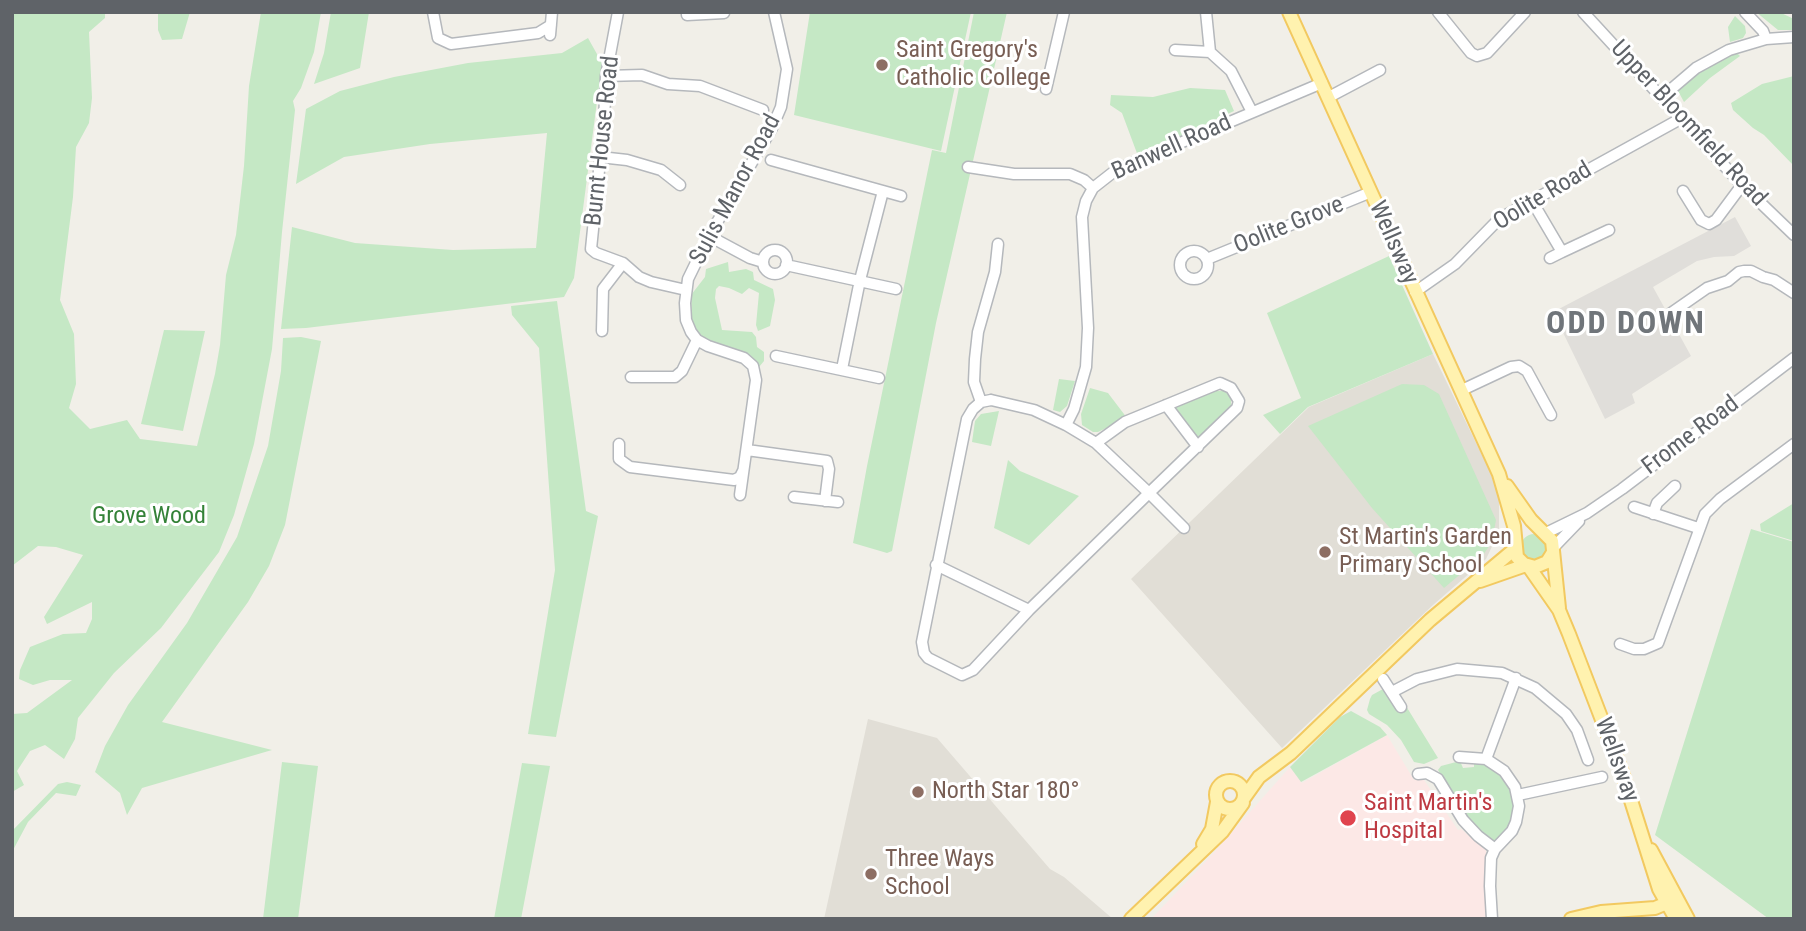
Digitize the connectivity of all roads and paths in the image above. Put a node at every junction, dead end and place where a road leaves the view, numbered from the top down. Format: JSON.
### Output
{"nodes":[{"id":1,"x":433,"y":12,"type":"edge"},
{"id":2,"x":552,"y":12,"type":"edge"},
{"id":3,"x":618,"y":12,"type":"edge"},
{"id":4,"x":687,"y":12,"type":"edge"},
{"id":5,"x":774,"y":12,"type":"edge"},
{"id":6,"x":1064,"y":12,"type":"edge"},
{"id":7,"x":1206,"y":12,"type":"edge"},
{"id":8,"x":1289,"y":12,"type":"edge"},
{"id":9,"x":1438,"y":12,"type":"edge"},
{"id":10,"x":1525,"y":12,"type":"edge"},
{"id":11,"x":1583,"y":12,"type":"edge"},
{"id":12,"x":1745,"y":12,"type":"edge"},
{"id":13,"x":723,"y":13,"type":"edge"},
{"id":14,"x":1794,"y":37,"type":"edge"},
{"id":15,"x":1766,"y":39,"type":"junction"},
{"id":16,"x":1175,"y":50,"type":"dead end"},
{"id":17,"x":1210,"y":51,"type":"junction"},
{"id":18,"x":1380,"y":70,"type":"dead end"},
{"id":19,"x":606,"y":76,"type":"junction"},
{"id":20,"x":1322,"y":83,"type":"junction"},
{"id":21,"x":1046,"y":89,"type":"dead end"},
{"id":22,"x":1329,"y":97,"type":"junction"},
{"id":23,"x":1662,"y":97,"type":"junction"},
{"id":24,"x":763,"y":110,"type":"dead end"},
{"id":25,"x":1252,"y":112,"type":"junction"},
{"id":26,"x":1682,"y":118,"type":"junction"},
{"id":27,"x":600,"y":157,"type":"junction"},
{"id":28,"x":771,"y":160,"type":"dead end"},
{"id":29,"x":968,"y":167,"type":"dead end"},
{"id":30,"x":1742,"y":184,"type":"junction"},
{"id":31,"x":680,"y":185,"type":"dead end"},
{"id":32,"x":1093,"y":188,"type":"junction"},
{"id":33,"x":883,"y":191,"type":"junction"},
{"id":34,"x":1683,"y":191,"type":"dead end"},
{"id":35,"x":1371,"y":192,"type":"junction"},
{"id":36,"x":901,"y":195,"type":"dead end"},
{"id":37,"x":1532,"y":201,"type":"junction"},
{"id":38,"x":1609,"y":230,"type":"dead end"},
{"id":39,"x":1792,"y":230,"type":"edge"},
{"id":40,"x":709,"y":236,"type":"junction"},
{"id":41,"x":998,"y":244,"type":"dead end"},
{"id":42,"x":1562,"y":252,"type":"junction"},
{"id":43,"x":1550,"y":258,"type":"dead end"},
{"id":44,"x":1207,"y":259,"type":"dead end"},
{"id":45,"x":763,"y":262,"type":"junction"},
{"id":46,"x":623,"y":264,"type":"junction"},
{"id":47,"x":786,"y":265,"type":"junction"},
{"id":48,"x":860,"y":280,"type":"junction"},
{"id":49,"x":896,"y":289,"type":"dead end"},
{"id":50,"x":686,"y":290,"type":"junction"},
{"id":51,"x":1415,"y":292,"type":"junction"},
{"id":52,"x":1794,"y":293,"type":"edge"},
{"id":53,"x":1671,"y":313,"type":"dead end"},
{"id":54,"x":602,"y":331,"type":"dead end"},
{"id":55,"x":697,"y":340,"type":"junction"},
{"id":56,"x":776,"y":356,"type":"dead end"},
{"id":57,"x":1794,"y":358,"type":"edge"},
{"id":58,"x":842,"y":369,"type":"junction"},
{"id":59,"x":631,"y":377,"type":"dead end"},
{"id":60,"x":879,"y":378,"type":"dead end"},
{"id":61,"x":1462,"y":390,"type":"junction"},
{"id":62,"x":981,"y":402,"type":"junction"},
{"id":63,"x":1166,"y":405,"type":"junction"},
{"id":64,"x":1551,"y":415,"type":"dead end"},
{"id":65,"x":1066,"y":425,"type":"junction"},
{"id":66,"x":1096,"y":443,"type":"junction"},
{"id":67,"x":619,"y":444,"type":"dead end"},
{"id":68,"x":1794,"y":444,"type":"edge"},
{"id":69,"x":1198,"y":447,"type":"junction"},
{"id":70,"x":747,"y":450,"type":"junction"},
{"id":71,"x":743,"y":470,"type":"junction"},
{"id":72,"x":1499,"y":474,"type":"junction"},
{"id":73,"x":1675,"y":486,"type":"dead end"},
{"id":74,"x":1149,"y":493,"type":"junction"},
{"id":75,"x":740,"y":495,"type":"dead end"},
{"id":76,"x":794,"y":496,"type":"dead end"},
{"id":77,"x":825,"y":500,"type":"junction"},
{"id":78,"x":838,"y":502,"type":"dead end"},
{"id":79,"x":1634,"y":507,"type":"dead end"},
{"id":80,"x":1587,"y":513,"type":"junction"},
{"id":81,"x":1653,"y":514,"type":"junction"},
{"id":82,"x":1184,"y":528,"type":"dead end"},
{"id":83,"x":1698,"y":528,"type":"junction"},
{"id":84,"x":1543,"y":532,"type":"junction"},
{"id":85,"x":1516,"y":545,"type":"junction"},
{"id":86,"x":1553,"y":551,"type":"junction"},
{"id":87,"x":936,"y":565,"type":"junction"},
{"id":88,"x":1528,"y":566,"type":"junction"},
{"id":89,"x":1473,"y":584,"type":"junction"},
{"id":90,"x":1029,"y":610,"type":"junction"},
{"id":91,"x":1559,"y":610,"type":"junction"},
{"id":92,"x":1620,"y":644,"type":"dead end"},
{"id":93,"x":1517,"y":678,"type":"junction"},
{"id":94,"x":1383,"y":679,"type":"dead end"},
{"id":95,"x":1391,"y":692,"type":"junction"},
{"id":96,"x":1401,"y":707,"type":"dead end"},
{"id":97,"x":1459,"y":757,"type":"dead end"},
{"id":98,"x":1285,"y":758,"type":"junction"},
{"id":99,"x":1486,"y":759,"type":"junction"},
{"id":100,"x":1588,"y":760,"type":"dead end"},
{"id":101,"x":1418,"y":774,"type":"dead end"},
{"id":102,"x":1602,"y":777,"type":"dead end"},
{"id":103,"x":1234,"y":781,"type":"junction"},
{"id":104,"x":1518,"y":795,"type":"junction"},
{"id":105,"x":1243,"y":801,"type":"junction"},
{"id":106,"x":1217,"y":802,"type":"junction"},
{"id":107,"x":1495,"y":849,"type":"junction"},
{"id":108,"x":1195,"y":856,"type":"junction"},
{"id":109,"x":1671,"y":902,"type":"junction"},
{"id":110,"x":1628,"y":909,"type":"junction"},
{"id":111,"x":1131,"y":919,"type":"edge"},
{"id":112,"x":1492,"y":919,"type":"edge"},
{"id":113,"x":1572,"y":919,"type":"edge"},
{"id":114,"x":1654,"y":919,"type":"edge"},
{"id":115,"x":1676,"y":919,"type":"edge"},
{"id":116,"x":1688,"y":919,"type":"edge"}],
"edges":[{"from":1,"to":2,"type":"street"},
{"from":3,"to":19,"type":"street","name":"Burnt House Road"},
{"from":4,"to":13,"type":"street"},
{"from":5,"to":40,"type":"street","name":"Sulis Manor Road"},
{"from":6,"to":21,"type":"street"},
{"from":7,"to":17,"type":"street"},
{"from":8,"to":20,"type":"main road","name":"Wellsway"},
{"from":9,"to":10,"type":"street"},
{"from":11,"to":23,"type":"street","name":"Upper Bloomfield Road"},
{"from":12,"to":15,"type":"street"},
{"from":14,"to":15,"type":"street"},
{"from":15,"to":23,"type":"street"},
{"from":16,"to":17,"type":"street"},
{"from":17,"to":25,"type":"street"},
{"from":18,"to":22,"type":"street"},
{"from":19,"to":24,"type":"street"},
{"from":19,"to":27,"type":"street","name":"Burnt House Road"},
{"from":20,"to":22,"type":"main road","name":"Wellsway"},
{"from":20,"to":25,"type":"street","name":"Banwell Road"},
{"from":22,"to":35,"type":"main road","name":"Wellsway"},
{"from":23,"to":26,"type":"street","name":"Upper Bloomfield Road"},
{"from":25,"to":32,"type":"street","name":"Banwell Road"},
{"from":26,"to":30,"type":"street","name":"Upper Bloomfield Road"},
{"from":26,"to":37,"type":"street","name":"Oolite Road"},
{"from":27,"to":31,"type":"street"},
{"from":27,"to":46,"type":"street","name":"Burnt House Road"},
{"from":28,"to":33,"type":"street"},
{"from":29,"to":32,"type":"street"},
{"from":30,"to":34,"type":"street"},
{"from":30,"to":39,"type":"street","name":"Upper Bloomfield Road"},
{"from":32,"to":65,"type":"street","name":"Banwell Road"},
{"from":33,"to":36,"type":"street"},
{"from":33,"to":48,"type":"street"},
{"from":35,"to":44,"type":"street","name":"Oolite Grove"},
{"from":35,"to":51,"type":"main road","name":"Wellsway"},
{"from":37,"to":42,"type":"street"},
{"from":37,"to":51,"type":"street","name":"Oolite Road"},
{"from":38,"to":42,"type":"street"},
{"from":40,"to":45,"type":"street"},
{"from":40,"to":50,"type":"street","name":"Sulis Manor Road"},
{"from":41,"to":62,"type":"street"},
{"from":42,"to":43,"type":"street"},
{"from":45,"to":47,"type":"street"},
{"from":45,"to":47,"type":"street"},
{"from":46,"to":50,"type":"street","name":"Burnt House Road"},
{"from":46,"to":54,"type":"street"},
{"from":47,"to":48,"type":"street"},
{"from":48,"to":49,"type":"street"},
{"from":48,"to":58,"type":"street"},
{"from":50,"to":55,"type":"street","name":"Sulis Manor Road"},
{"from":51,"to":61,"type":"main road","name":"Wellsway"},
{"from":52,"to":53,"type":"street"},
{"from":55,"to":59,"type":"street"},
{"from":55,"to":70,"type":"street"},
{"from":56,"to":58,"type":"street"},
{"from":57,"to":80,"type":"street","name":"Frome Road"},
{"from":58,"to":60,"type":"street"},
{"from":61,"to":64,"type":"street"},
{"from":61,"to":72,"type":"main road","name":"Wellsway"},
{"from":62,"to":65,"type":"street"},
{"from":62,"to":87,"type":"street"},
{"from":63,"to":66,"type":"street"},
{"from":63,"to":69,"type":"street"},
{"from":63,"to":69,"type":"street"},
{"from":65,"to":66,"type":"street"},
{"from":66,"to":74,"type":"street"},
{"from":67,"to":71,"type":"street"},
{"from":68,"to":83,"type":"street"},
{"from":69,"to":74,"type":"street"},
{"from":70,"to":71,"type":"street"},
{"from":70,"to":77,"type":"street"},
{"from":71,"to":75,"type":"street"},
{"from":72,"to":84,"type":"main road","name":"Wellsway"},
{"from":72,"to":85,"type":"main road","name":"Wellsway"},
{"from":73,"to":81,"type":"street"},
{"from":74,"to":82,"type":"street"},
{"from":74,"to":90,"type":"street"},
{"from":76,"to":77,"type":"street"},
{"from":77,"to":78,"type":"street"},
{"from":79,"to":81,"type":"street"},
{"from":80,"to":84,"type":"street","name":"Frome Road"},
{"from":80,"to":86,"type":"street","name":"Frome Road"},
{"from":81,"to":83,"type":"street"},
{"from":83,"to":92,"type":"street"},
{"from":84,"to":85,"type":"main road"},
{"from":84,"to":86,"type":"main road","name":"Wellsway"},
{"from":85,"to":88,"type":"main road","name":"Wellsway"},
{"from":85,"to":89,"type":"main road"},
{"from":86,"to":88,"type":"main road"},
{"from":86,"to":91,"type":"main road","name":"Wellsway"},
{"from":87,"to":90,"type":"street"},
{"from":87,"to":90,"type":"street"},
{"from":88,"to":89,"type":"main road"},
{"from":88,"to":91,"type":"main road","name":"Wellsway"},
{"from":89,"to":98,"type":"main road"},
{"from":91,"to":109,"type":"main road","name":"Wellsway"},
{"from":93,"to":95,"type":"street"},
{"from":93,"to":99,"type":"street"},
{"from":93,"to":100,"type":"street"},
{"from":94,"to":95,"type":"street"},
{"from":95,"to":96,"type":"street"},
{"from":97,"to":99,"type":"street"},
{"from":98,"to":103,"type":"main road"},
{"from":98,"to":105,"type":"main road"},
{"from":99,"to":104,"type":"street"},
{"from":101,"to":107,"type":"street"},
{"from":102,"to":104,"type":"street"},
{"from":103,"to":105,"type":"main road"},
{"from":103,"to":106,"type":"main road"},
{"from":104,"to":107,"type":"street"},
{"from":105,"to":106,"type":"main road"},
{"from":105,"to":108,"type":"main road"},
{"from":106,"to":108,"type":"main road"},
{"from":107,"to":112,"type":"street"},
{"from":108,"to":111,"type":"main road"},
{"from":109,"to":110,"type":"main road"},
{"from":109,"to":115,"type":"main road","name":"Wellsway"},
{"from":109,"to":116,"type":"main road","name":"Wellsway"},
{"from":110,"to":113,"type":"main road"},
{"from":110,"to":114,"type":"main road"}]}
